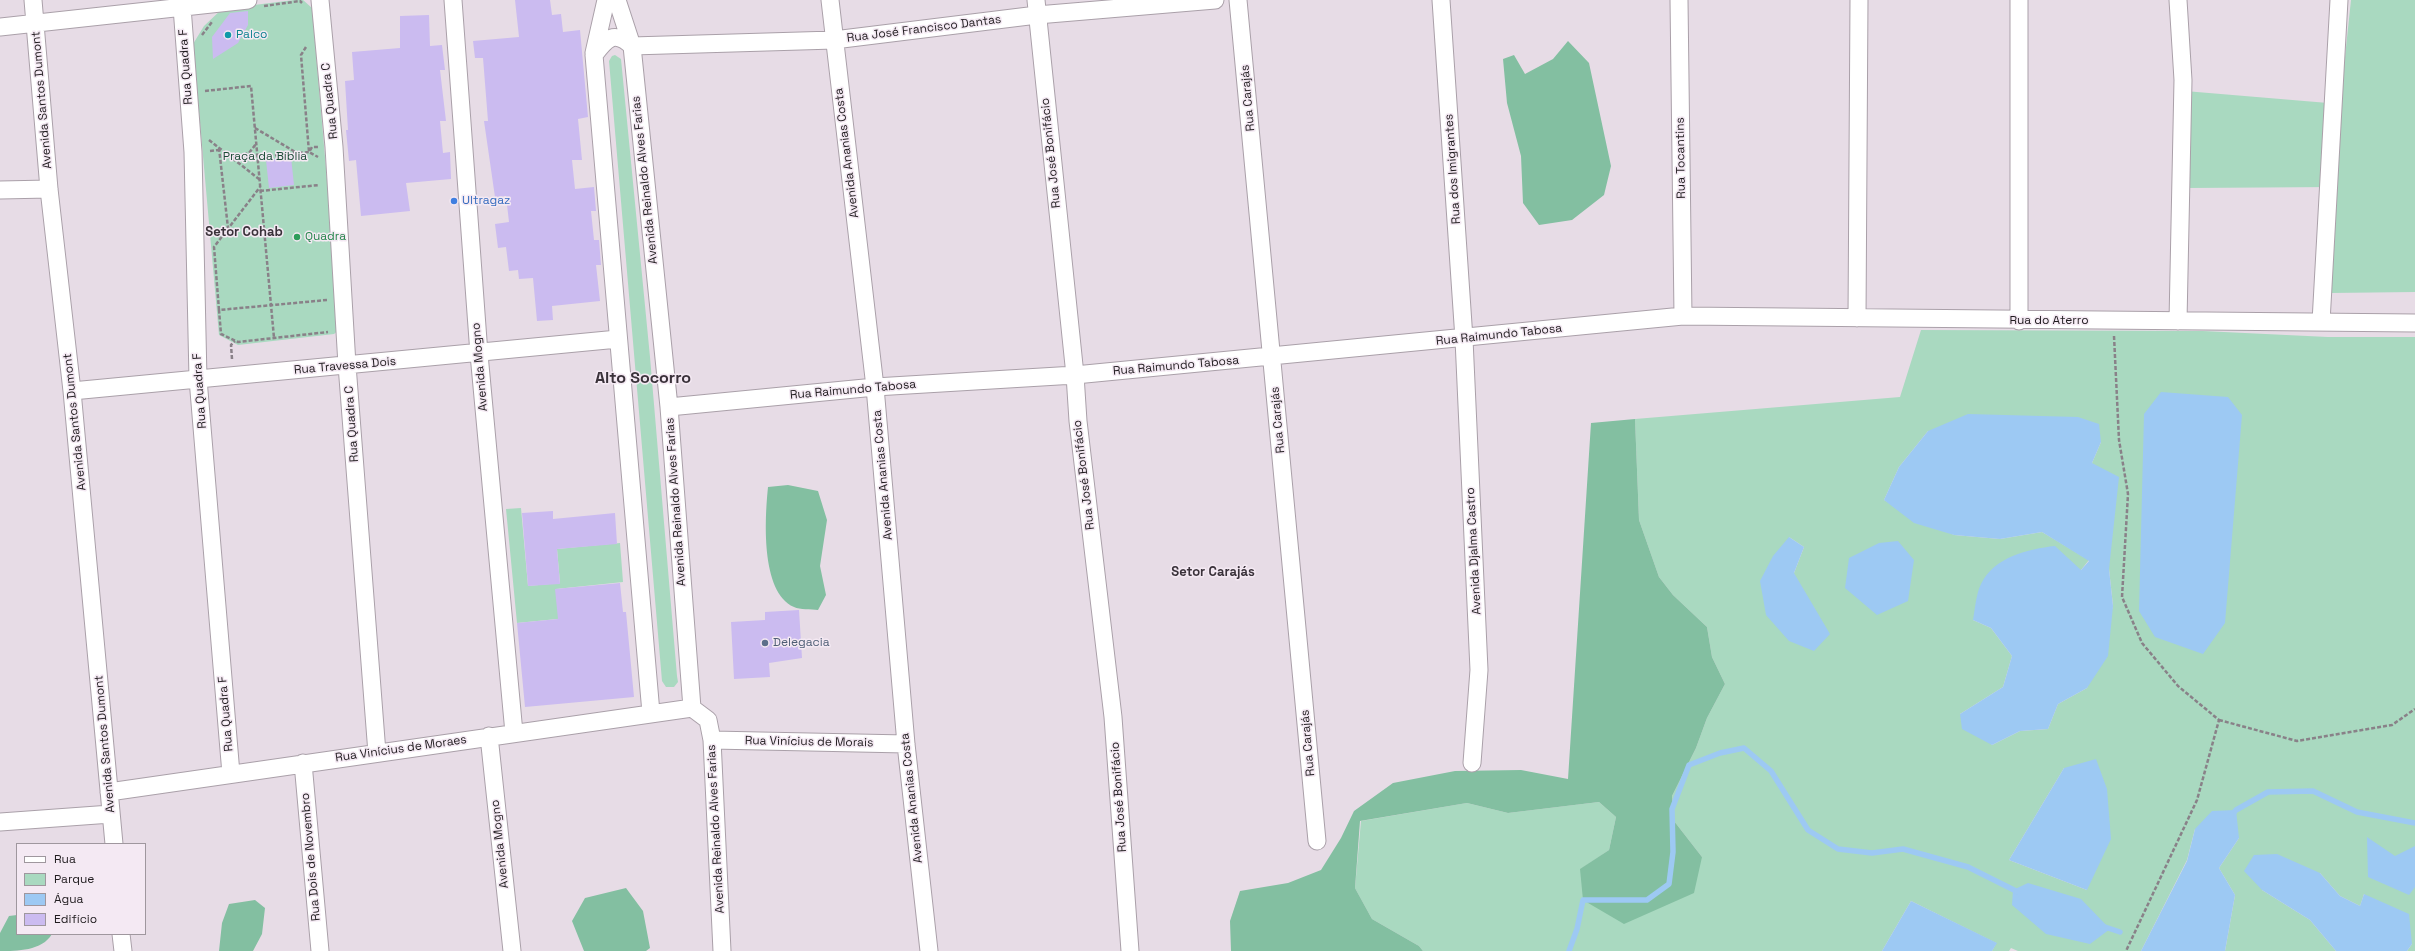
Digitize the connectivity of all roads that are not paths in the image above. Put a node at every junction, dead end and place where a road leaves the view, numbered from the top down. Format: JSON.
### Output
{"nodes":[{"id":1,"x":33,"y":0,"type":"edge"},
{"id":2,"x":320,"y":0,"type":"edge"},
{"id":3,"x":453,"y":0,"type":"edge"},
{"id":4,"x":606,"y":0,"type":"edge"},
{"id":5,"x":617,"y":0,"type":"edge"},
{"id":6,"x":830,"y":0,"type":"edge"},
{"id":7,"x":1215,"y":0,"type":"edge"},
{"id":8,"x":1238,"y":0,"type":"edge"},
{"id":9,"x":1441,"y":0,"type":"edge"},
{"id":10,"x":1679,"y":0,"type":"edge"},
{"id":11,"x":1859,"y":0,"type":"edge"},
{"id":12,"x":2019,"y":0,"type":"edge"},
{"id":13,"x":2178,"y":0,"type":"edge"},
{"id":14,"x":2339,"y":0,"type":"edge"},
{"id":15,"x":255,"y":3,"type":"edge"},
{"id":16,"x":182,"y":7,"type":"junction"},
{"id":17,"x":1036,"y":8,"type":"edge"},
{"id":18,"x":35,"y":23,"type":"junction"},
{"id":19,"x":0,"y":26,"type":"edge"},
{"id":20,"x":834,"y":40,"type":"junction"},
{"id":21,"x":632,"y":46,"type":"junction"},
{"id":22,"x":594,"y":55,"type":"junction"},
{"id":23,"x":49,"y":189,"type":"junction"},
{"id":24,"x":0,"y":190,"type":"edge"},
{"id":25,"x":1683,"y":316,"type":"junction"},
{"id":26,"x":1857,"y":318,"type":"junction"},
{"id":27,"x":2020,"y":320,"type":"junction"},
{"id":28,"x":2178,"y":322,"type":"junction"},
{"id":29,"x":2321,"y":322,"type":"junction"},
{"id":30,"x":2415,"y":322,"type":"edge"},
{"id":31,"x":618,"y":339,"type":"junction"},
{"id":32,"x":1464,"y":339,"type":"junction"},
{"id":33,"x":479,"y":354,"type":"junction"},
{"id":34,"x":1272,"y":356,"type":"junction"},
{"id":35,"x":347,"y":365,"type":"junction"},
{"id":36,"x":1075,"y":375,"type":"junction"},
{"id":37,"x":198,"y":380,"type":"junction"},
{"id":38,"x":875,"y":387,"type":"junction"},
{"id":39,"x":72,"y":391,"type":"junction"},
{"id":40,"x":669,"y":407,"type":"junction"},
{"id":41,"x":692,"y":708,"type":"junction"},
{"id":42,"x":651,"y":713,"type":"junction"},
{"id":43,"x":514,"y":733,"type":"junction"},
{"id":44,"x":489,"y":736,"type":"junction"},
{"id":45,"x":712,"y":740,"type":"junction"},
{"id":46,"x":906,"y":744,"type":"junction"},
{"id":47,"x":377,"y":753,"type":"junction"},
{"id":48,"x":1472,"y":763,"type":"dead end"},
{"id":49,"x":303,"y":764,"type":"junction"},
{"id":50,"x":231,"y":774,"type":"junction"},
{"id":51,"x":109,"y":792,"type":"junction"},
{"id":52,"x":111,"y":814,"type":"junction"},
{"id":53,"x":0,"y":822,"type":"edge"},
{"id":54,"x":1317,"y":841,"type":"dead end"},
{"id":55,"x":114,"y":843,"type":"edge"},
{"id":56,"x":121,"y":935,"type":"edge"},
{"id":57,"x":123,"y":951,"type":"edge"},
{"id":58,"x":320,"y":951,"type":"edge"},
{"id":59,"x":512,"y":951,"type":"edge"},
{"id":60,"x":722,"y":951,"type":"edge"},
{"id":61,"x":929,"y":951,"type":"edge"},
{"id":62,"x":1130,"y":951,"type":"edge"}],
"edges":[{"from":1,"to":18,"type":"street","name":"Avenida Santos Dumont"},
{"from":2,"to":35,"type":"street","name":"Rua Quadra C"},
{"from":3,"to":33,"type":"street","name":"Avenida Mogno"},
{"from":4,"to":22,"type":"street"},
{"from":5,"to":21,"type":"street","name":"Avenida Reinaldo Alves Farias"},
{"from":6,"to":20,"type":"street","name":"Avenida Ananias Costa"},
{"from":7,"to":17,"type":"street","name":"Rua José Francisco Dantas"},
{"from":8,"to":34,"type":"street","name":"Rua Carajás"},
{"from":9,"to":32,"type":"street","name":"Rua dos Imigrantes"},
{"from":10,"to":25,"type":"street","name":"Rua Tocantins"},
{"from":11,"to":26,"type":"street"},
{"from":12,"to":27,"type":"street"},
{"from":13,"to":28,"type":"street"},
{"from":14,"to":29,"type":"street"},
{"from":15,"to":16,"type":"street"},
{"from":16,"to":18,"type":"street"},
{"from":16,"to":37,"type":"street","name":"Rua Quadra F"},
{"from":17,"to":20,"type":"street","name":"Rua José Francisco Dantas"},
{"from":17,"to":36,"type":"street","name":"Rua José Bonifácio"},
{"from":18,"to":19,"type":"street"},
{"from":18,"to":23,"type":"street","name":"Avenida Santos Dumont"},
{"from":20,"to":21,"type":"street","name":"Rua José Francisco Dantas"},
{"from":20,"to":38,"type":"street","name":"Avenida Ananias Costa"},
{"from":21,"to":22,"type":"street"},
{"from":21,"to":40,"type":"street","name":"Avenida Reinaldo Alves Farias"},
{"from":22,"to":31,"type":"street"},
{"from":23,"to":24,"type":"street"},
{"from":23,"to":39,"type":"street","name":"Avenida Santos Dumont"},
{"from":25,"to":26,"type":"street","name":"Rua do Aterro"},
{"from":25,"to":32,"type":"street","name":"Rua Raimundo Tabosa"},
{"from":26,"to":27,"type":"street","name":"Rua do Aterro"},
{"from":27,"to":28,"type":"street","name":"Rua do Aterro"},
{"from":28,"to":29,"type":"street","name":"Rua do Aterro"},
{"from":29,"to":30,"type":"street","name":"Rua do Aterro"},
{"from":31,"to":33,"type":"street","name":"Rua Travessa Dois"},
{"from":31,"to":42,"type":"street"},
{"from":32,"to":34,"type":"street","name":"Rua Raimundo Tabosa"},
{"from":32,"to":48,"type":"street","name":"Avenida Djalma Castro"},
{"from":33,"to":35,"type":"street","name":"Rua Travessa Dois"},
{"from":33,"to":43,"type":"street","name":"Avenida Mogno"},
{"from":34,"to":36,"type":"street","name":"Rua Raimundo Tabosa"},
{"from":34,"to":54,"type":"street","name":"Rua Carajás"},
{"from":35,"to":37,"type":"street","name":"Rua Travessa Dois"},
{"from":35,"to":47,"type":"street","name":"Rua Quadra C"},
{"from":36,"to":38,"type":"street","name":"Rua Raimundo Tabosa"},
{"from":36,"to":62,"type":"street","name":"Rua José Bonifácio"},
{"from":37,"to":39,"type":"street","name":"Rua Travessa Dois"},
{"from":37,"to":50,"type":"street","name":"Rua Quadra F"},
{"from":38,"to":40,"type":"street","name":"Rua Raimundo Tabosa"},
{"from":38,"to":46,"type":"street","name":"Avenida Ananias Costa"},
{"from":39,"to":51,"type":"street","name":"Avenida Santos Dumont"},
{"from":40,"to":41,"type":"street","name":"Avenida Reinaldo Alves Farias"},
{"from":41,"to":42,"type":"street","name":"Rua Vinícius de Moraes"},
{"from":41,"to":45,"type":"street","name":"Avenida Reinaldo Alves Farias"},
{"from":42,"to":43,"type":"street","name":"Rua Vinícius de Moraes"},
{"from":43,"to":44,"type":"street","name":"Rua Vinícius de Moraes"},
{"from":44,"to":47,"type":"street","name":"Rua Vinícius de Moraes"},
{"from":44,"to":59,"type":"street","name":"Avenida Mogno"},
{"from":45,"to":46,"type":"street","name":"Rua Vinícius de Morais"},
{"from":45,"to":60,"type":"street","name":"Avenida Reinaldo Alves Farias"},
{"from":46,"to":61,"type":"street","name":"Avenida Ananias Costa"},
{"from":47,"to":49,"type":"street","name":"Rua Vinícius de Moraes"},
{"from":49,"to":50,"type":"street","name":"Rua Vinícius de Moraes"},
{"from":49,"to":58,"type":"street","name":"Rua Dois de Novembro"},
{"from":50,"to":51,"type":"street","name":"Rua Vinícius de Moraes"},
{"from":51,"to":52,"type":"street","name":"Avenida Santos Dumont"},
{"from":52,"to":53,"type":"street"},
{"from":52,"to":55,"type":"street","name":"Avenida Santos Dumont"},
{"from":56,"to":57,"type":"street"}]}
